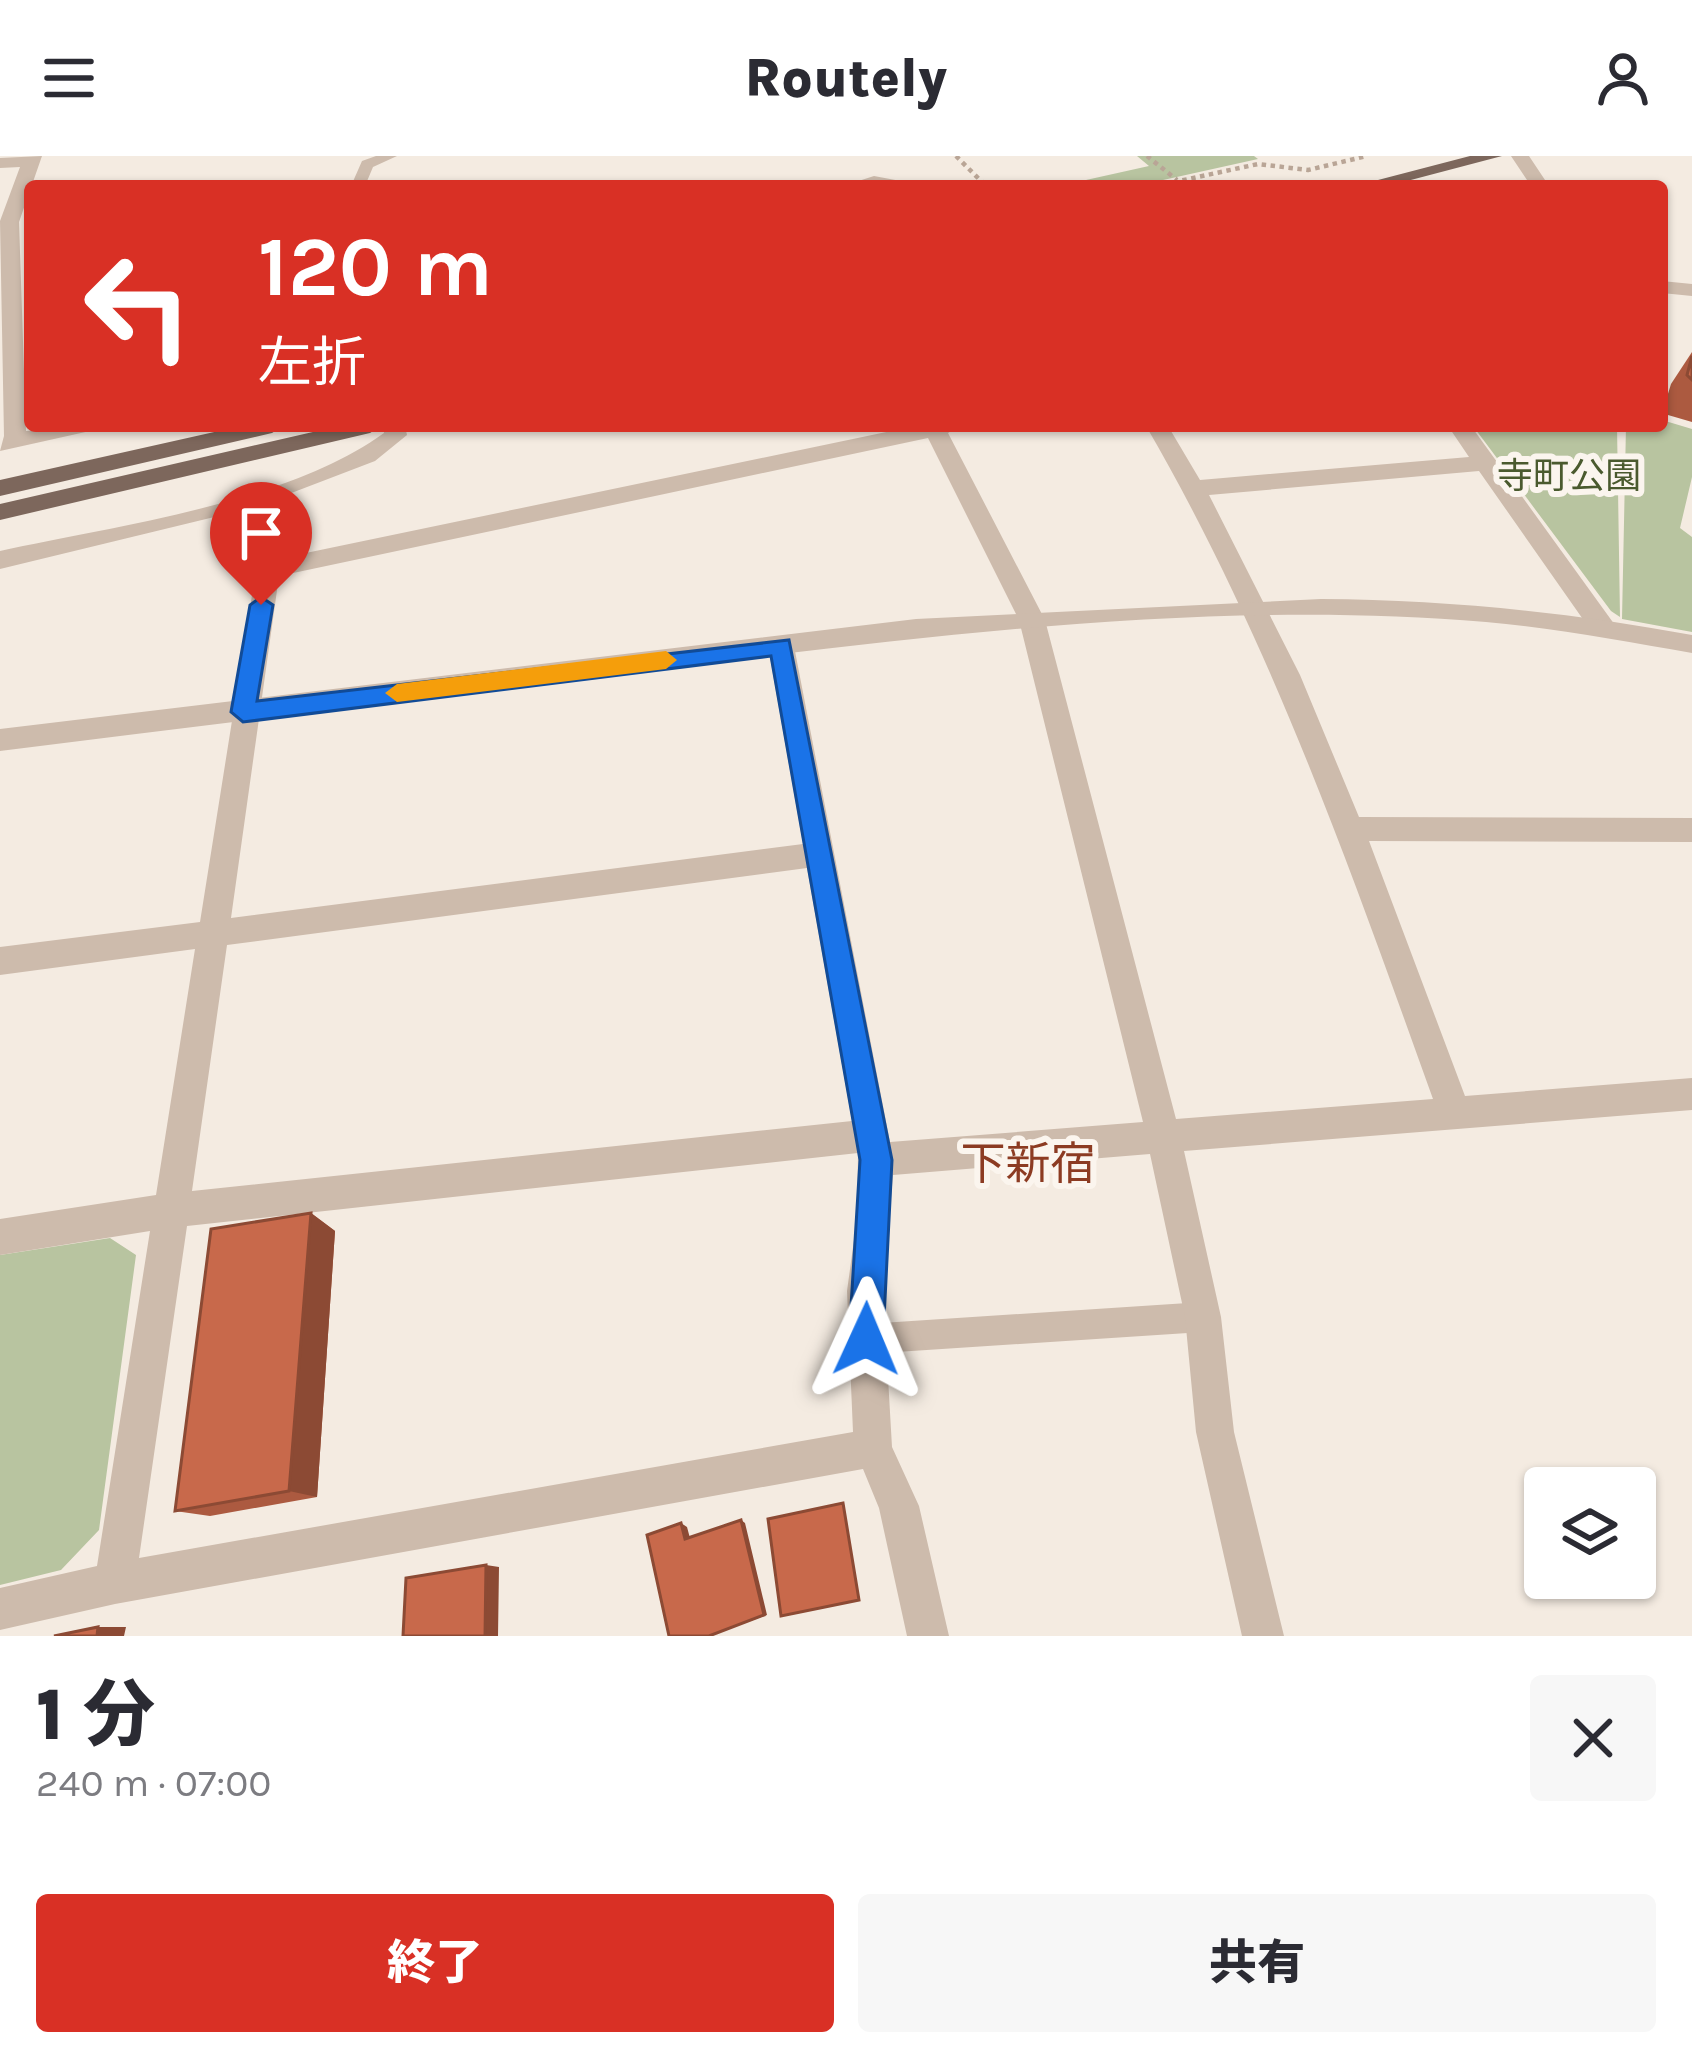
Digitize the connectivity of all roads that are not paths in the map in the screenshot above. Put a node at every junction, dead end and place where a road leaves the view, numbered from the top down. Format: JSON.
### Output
{"nodes":[{"id":1,"x":390,"y":156,"type":"edge"},
{"id":2,"x":1492,"y":156,"type":"edge"},
{"id":3,"x":33,"y":158,"type":"edge"},
{"id":4,"x":360,"y":160,"type":"edge"},
{"id":5,"x":0,"y":163,"type":"edge"},
{"id":6,"x":1390,"y":180,"type":"edge"},
{"id":7,"x":6,"y":213,"type":"edge"},
{"id":8,"x":19,"y":257,"type":"edge"},
{"id":9,"x":21,"y":342,"type":"edge"},
{"id":10,"x":54,"y":432,"type":"edge"},
{"id":11,"x":246,"y":432,"type":"edge"},
{"id":12,"x":344,"y":432,"type":"edge"},
{"id":13,"x":395,"y":432,"type":"edge"},
{"id":14,"x":916,"y":432,"type":"edge"},
{"id":15,"x":941,"y":432,"type":"edge"},
{"id":16,"x":1160,"y":432,"type":"edge"},
{"id":17,"x":1464,"y":432,"type":"edge"},
{"id":18,"x":8,"y":442,"type":"edge"},
{"id":19,"x":1486,"y":463,"type":"junction"},
{"id":20,"x":0,"y":488,"type":"edge"},
{"id":21,"x":1196,"y":488,"type":"junction"},
{"id":22,"x":247,"y":500,"type":"junction"},
{"id":23,"x":0,"y":512,"type":"edge"},
{"id":24,"x":0,"y":560,"type":"edge"},
{"id":25,"x":268,"y":570,"type":"junction"},
{"id":26,"x":1258,"y":608,"type":"junction"},
{"id":27,"x":1033,"y":620,"type":"junction"},
{"id":28,"x":1604,"y":628,"type":"junction"},
{"id":29,"x":1692,"y":644,"type":"edge"},
{"id":30,"x":781,"y":646,"type":"junction"},
{"id":31,"x":243,"y":712,"type":"junction"},
{"id":32,"x":0,"y":740,"type":"edge"},
{"id":33,"x":1349,"y":829,"type":"junction"},
{"id":34,"x":1692,"y":830,"type":"edge"},
{"id":35,"x":821,"y":854,"type":"junction"},
{"id":36,"x":210,"y":934,"type":"junction"},
{"id":37,"x":0,"y":961,"type":"edge"},
{"id":38,"x":1692,"y":1094,"type":"edge"},
{"id":39,"x":1455,"y":1115,"type":"junction"},
{"id":40,"x":1164,"y":1139,"type":"junction"},
{"id":41,"x":874,"y":1148,"type":"junction"},
{"id":42,"x":172,"y":1210,"type":"junction"},
{"id":43,"x":0,"y":1237,"type":"edge"},
{"id":44,"x":1203,"y":1317,"type":"junction"},
{"id":45,"x":866,"y":1339,"type":"junction"},
{"id":46,"x":873,"y":1448,"type":"junction"},
{"id":47,"x":115,"y":1582,"type":"junction"},
{"id":48,"x":0,"y":1610,"type":"edge"},
{"id":49,"x":928,"y":1636,"type":"edge"},
{"id":50,"x":1263,"y":1636,"type":"edge"}],
"edges":[{"from":1,"to":4,"type":"lane"},
{"from":2,"to":6,"type":"main road"},
{"from":3,"to":5,"type":"street"},
{"from":3,"to":7,"type":"street"},
{"from":7,"to":8,"type":"street"},
{"from":8,"to":9,"type":"street"},
{"from":9,"to":18,"type":"street"},
{"from":10,"to":18,"type":"street"},
{"from":11,"to":20,"type":"main road"},
{"from":12,"to":23,"type":"main road"},
{"from":13,"to":22,"type":"street"},
{"from":14,"to":25,"type":"street"},
{"from":15,"to":27,"type":"street"},
{"from":16,"to":21,"type":"street"},
{"from":17,"to":19,"type":"street"},
{"from":19,"to":21,"type":"street"},
{"from":19,"to":28,"type":"street"},
{"from":21,"to":26,"type":"street"},
{"from":22,"to":24,"type":"street"},
{"from":22,"to":25,"type":"street"},
{"from":25,"to":31,"type":"street"},
{"from":26,"to":27,"type":"street"},
{"from":26,"to":28,"type":"street"},
{"from":26,"to":33,"type":"street"},
{"from":27,"to":30,"type":"street"},
{"from":27,"to":40,"type":"street"},
{"from":28,"to":29,"type":"street"},
{"from":30,"to":31,"type":"street"},
{"from":30,"to":35,"type":"street"},
{"from":31,"to":32,"type":"street"},
{"from":31,"to":36,"type":"street"},
{"from":33,"to":34,"type":"street"},
{"from":33,"to":39,"type":"street"},
{"from":35,"to":36,"type":"street"},
{"from":35,"to":41,"type":"street"},
{"from":36,"to":37,"type":"street"},
{"from":36,"to":42,"type":"street"},
{"from":38,"to":39,"type":"street"},
{"from":39,"to":40,"type":"street"},
{"from":40,"to":41,"type":"street"},
{"from":40,"to":44,"type":"street"},
{"from":41,"to":42,"type":"street"},
{"from":41,"to":45,"type":"street"},
{"from":42,"to":43,"type":"street"},
{"from":42,"to":47,"type":"street"},
{"from":44,"to":45,"type":"lane"},
{"from":44,"to":50,"type":"street"},
{"from":45,"to":46,"type":"street"},
{"from":46,"to":47,"type":"street"},
{"from":46,"to":49,"type":"street"},
{"from":47,"to":48,"type":"street"}]}
